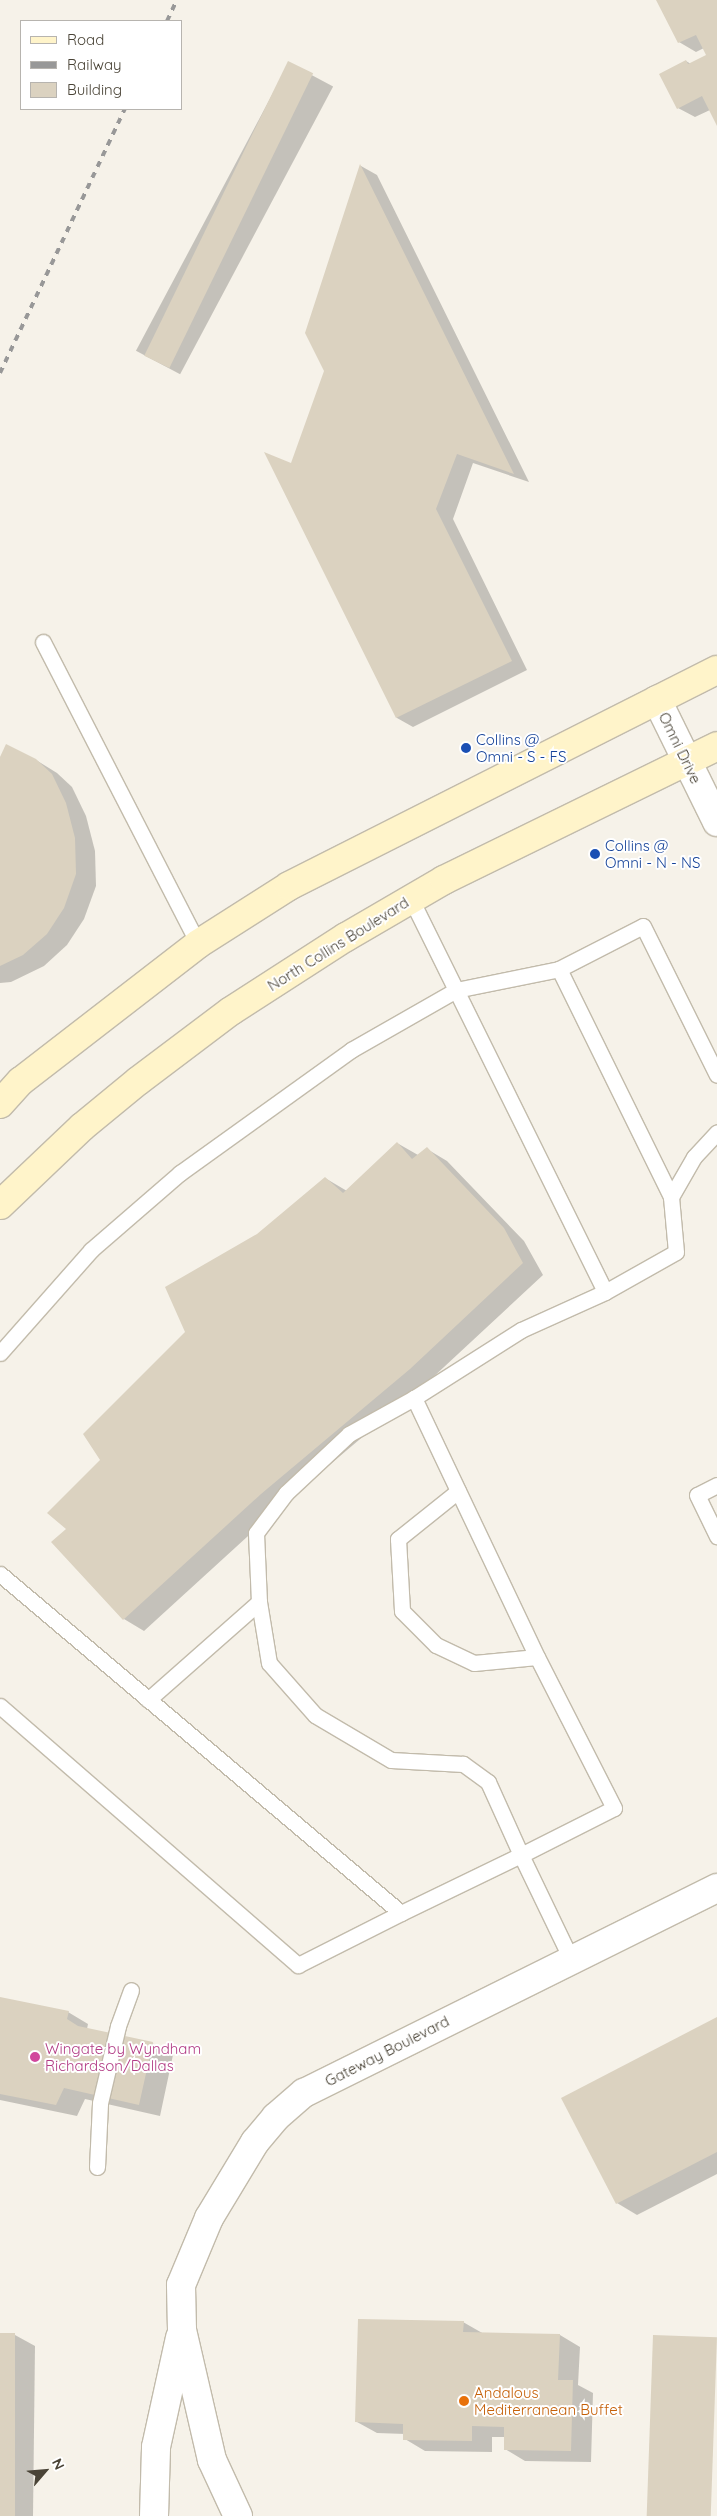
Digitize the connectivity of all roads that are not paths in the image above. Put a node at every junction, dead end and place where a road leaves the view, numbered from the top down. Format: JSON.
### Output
{"nodes":[{"id":1,"x":43,"y":642,"type":"dead end"},
{"id":2,"x":717,"y":670,"type":"edge"},
{"id":3,"x":657,"y":700,"type":"junction"},
{"id":4,"x":717,"y":746,"type":"edge"},
{"id":5,"x":687,"y":762,"type":"junction"},
{"id":6,"x":717,"y":822,"type":"edge"},
{"id":7,"x":410,"y":899,"type":"junction"},
{"id":8,"x":198,"y":944,"type":"junction"},
{"id":9,"x":559,"y":969,"type":"junction"},
{"id":10,"x":456,"y":990,"type":"junction"},
{"id":11,"x":717,"y":1075,"type":"edge"},
{"id":12,"x":0,"y":1104,"type":"edge"},
{"id":13,"x":717,"y":1132,"type":"edge"},
{"id":14,"x":671,"y":1196,"type":"junction"},
{"id":15,"x":0,"y":1205,"type":"edge"},
{"id":16,"x":604,"y":1292,"type":"junction"},
{"id":17,"x":0,"y":1353,"type":"edge"},
{"id":18,"x":414,"y":1398,"type":"junction"},
{"id":19,"x":717,"y":1485,"type":"edge"},
{"id":20,"x":458,"y":1492,"type":"junction"},
{"id":21,"x":717,"y":1536,"type":"edge"},
{"id":22,"x":0,"y":1574,"type":"edge"},
{"id":23,"x":259,"y":1602,"type":"junction"},
{"id":24,"x":537,"y":1657,"type":"junction"},
{"id":25,"x":148,"y":1700,"type":"junction"},
{"id":26,"x":0,"y":1706,"type":"edge"},
{"id":27,"x":521,"y":1855,"type":"junction"},
{"id":28,"x":717,"y":1888,"type":"edge"},
{"id":29,"x":401,"y":1913,"type":"junction"},
{"id":30,"x":570,"y":1960,"type":"junction"},
{"id":31,"x":131,"y":1990,"type":"dead end"},
{"id":32,"x":97,"y":2167,"type":"dead end"},
{"id":33,"x":182,"y":2330,"type":"junction"},
{"id":34,"x":154,"y":2516,"type":"edge"},
{"id":35,"x":238,"y":2516,"type":"edge"}],
"edges":[{"from":1,"to":8,"type":"lane"},
{"from":2,"to":3,"type":"main road"},
{"from":3,"to":5,"type":"street","name":"Omni Drive"},
{"from":3,"to":8,"type":"main road"},
{"from":4,"to":5,"type":"main road","name":"North Collins Boulevard"},
{"from":5,"to":6,"type":"street","name":"Omni Drive"},
{"from":5,"to":7,"type":"main road","name":"North Collins Boulevard"},
{"from":7,"to":10,"type":"lane"},
{"from":7,"to":15,"type":"main road","name":"North Collins Boulevard"},
{"from":8,"to":12,"type":"main road"},
{"from":9,"to":10,"type":"lane"},
{"from":9,"to":11,"type":"lane"},
{"from":9,"to":14,"type":"lane"},
{"from":10,"to":16,"type":"lane"},
{"from":10,"to":17,"type":"lane"},
{"from":13,"to":14,"type":"lane"},
{"from":14,"to":16,"type":"lane"},
{"from":16,"to":18,"type":"lane"},
{"from":18,"to":20,"type":"lane"},
{"from":18,"to":23,"type":"lane"},
{"from":19,"to":21,"type":"lane"},
{"from":20,"to":24,"type":"lane"},
{"from":20,"to":24,"type":"lane"},
{"from":22,"to":25,"type":"lane"},
{"from":23,"to":25,"type":"lane"},
{"from":23,"to":27,"type":"lane"},
{"from":24,"to":27,"type":"lane"},
{"from":25,"to":29,"type":"lane"},
{"from":26,"to":29,"type":"lane"},
{"from":27,"to":29,"type":"lane"},
{"from":27,"to":30,"type":"lane"},
{"from":28,"to":30,"type":"street","name":"Gateway Boulevard"},
{"from":30,"to":33,"type":"street","name":"Gateway Boulevard"},
{"from":31,"to":32,"type":"lane"},
{"from":33,"to":34,"type":"street","name":"Gateway Boulevard"},
{"from":33,"to":35,"type":"street","name":"Gateway Boulevard"}]}
